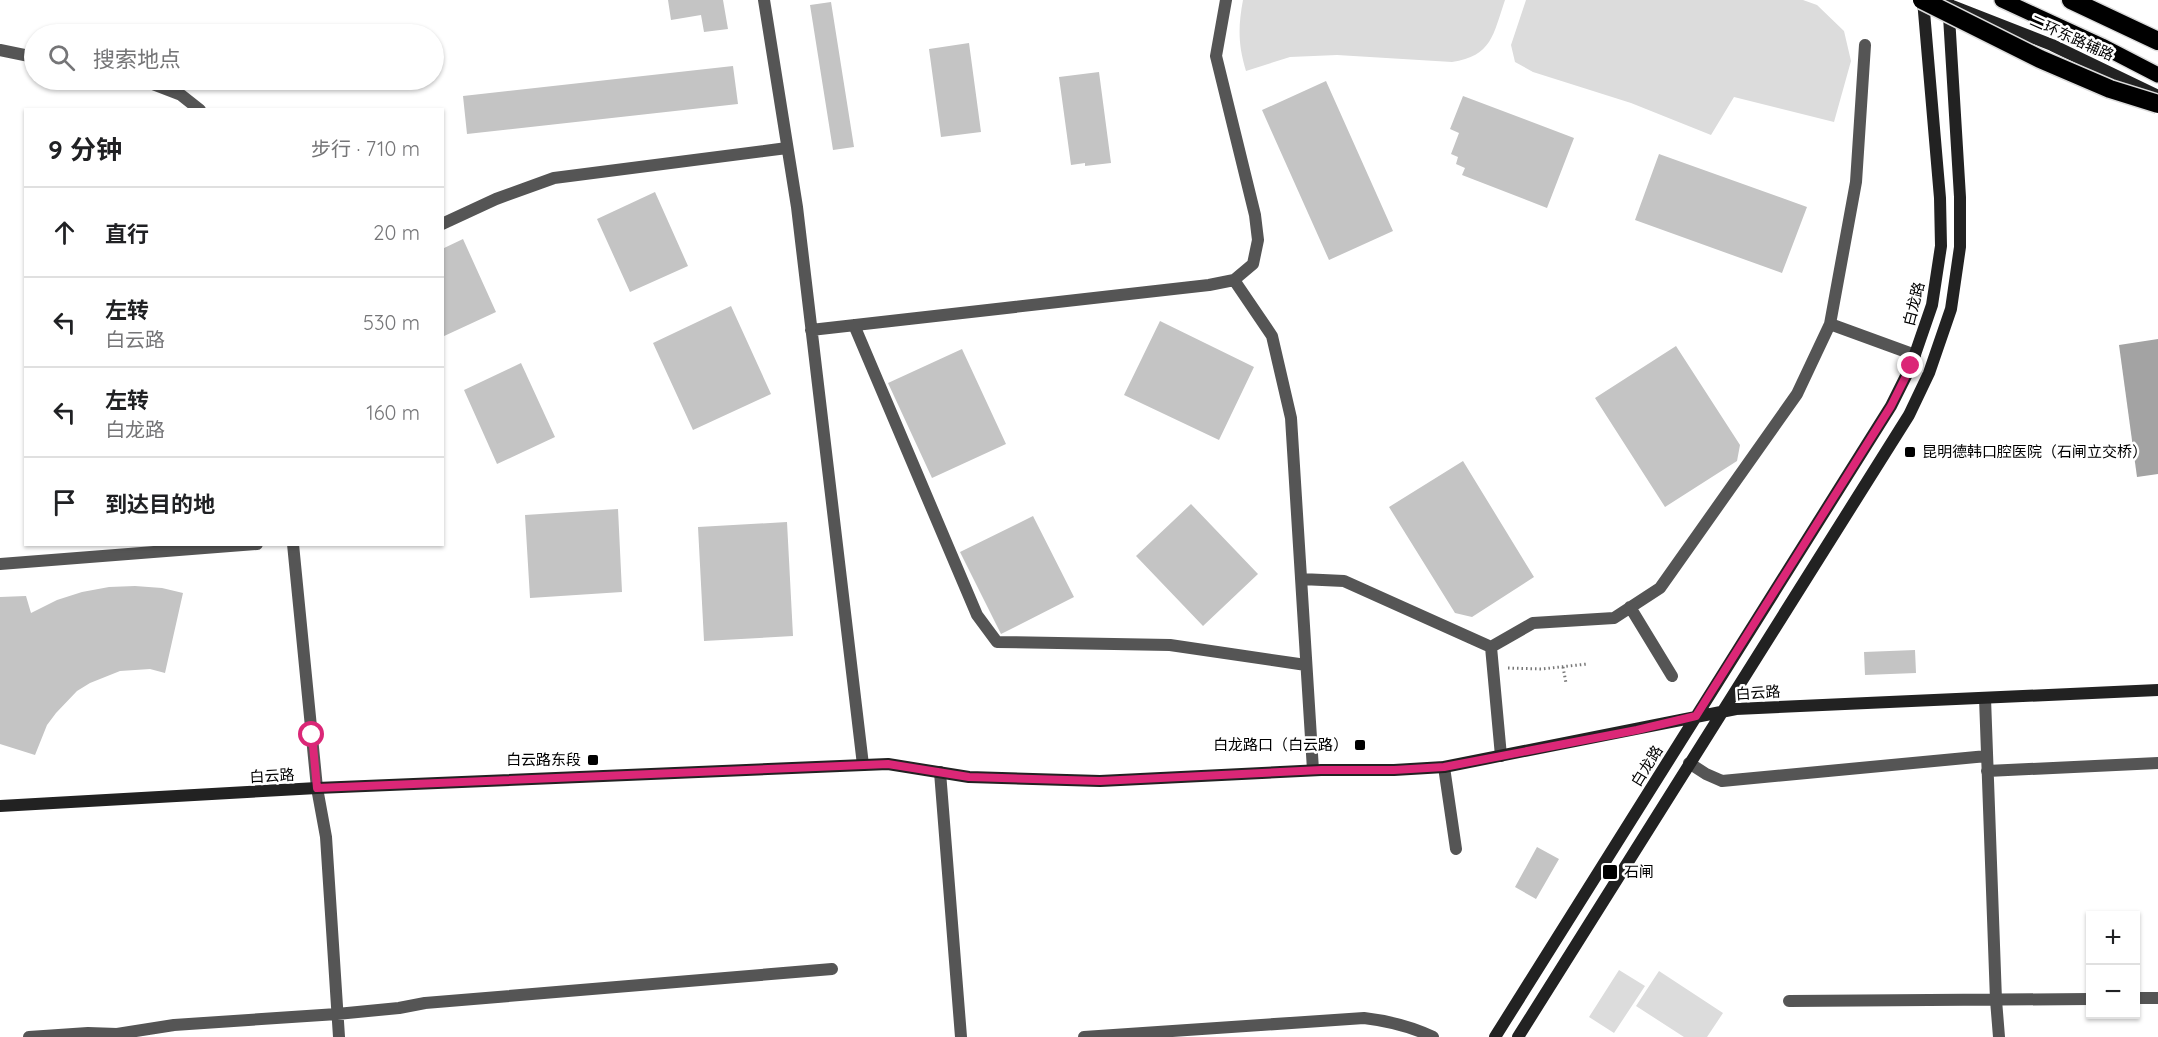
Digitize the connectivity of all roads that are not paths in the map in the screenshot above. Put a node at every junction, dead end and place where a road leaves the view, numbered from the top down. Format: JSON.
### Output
{"nodes":[{"id":1,"x":764,"y":0,"type":"edge"},
{"id":2,"x":1226,"y":0,"type":"edge"},
{"id":3,"x":1923,"y":0,"type":"edge"},
{"id":4,"x":2002,"y":0,"type":"edge"},
{"id":5,"x":2061,"y":0,"type":"edge"},
{"id":6,"x":2071,"y":0,"type":"edge"},
{"id":7,"x":1945,"y":1,"type":"edge"},
{"id":8,"x":2158,"y":41,"type":"edge"},
{"id":9,"x":1865,"y":45,"type":"dead end"},
{"id":10,"x":2158,"y":48,"type":"edge"},
{"id":11,"x":0,"y":50,"type":"edge"},
{"id":12,"x":24,"y":55,"type":"edge"},
{"id":13,"x":2158,"y":75,"type":"edge"},
{"id":14,"x":168,"y":90,"type":"edge"},
{"id":15,"x":2158,"y":96,"type":"edge"},
{"id":16,"x":2158,"y":104,"type":"edge"},
{"id":17,"x":197,"y":108,"type":"edge"},
{"id":18,"x":787,"y":148,"type":"junction"},
{"id":19,"x":444,"y":223,"type":"edge"},
{"id":20,"x":1234,"y":280,"type":"junction"},
{"id":21,"x":1830,"y":324,"type":"junction"},
{"id":22,"x":854,"y":325,"type":"junction"},
{"id":23,"x":811,"y":330,"type":"junction"},
{"id":24,"x":1915,"y":355,"type":"junction"},
{"id":25,"x":231,"y":546,"type":"edge"},
{"id":26,"x":293,"y":546,"type":"edge"},
{"id":27,"x":0,"y":564,"type":"edge"},
{"id":28,"x":1301,"y":579,"type":"junction"},
{"id":29,"x":1630,"y":607,"type":"junction"},
{"id":30,"x":1491,"y":647,"type":"junction"},
{"id":31,"x":1306,"y":665,"type":"junction"},
{"id":32,"x":1672,"y":676,"type":"dead end"},
{"id":33,"x":2158,"y":690,"type":"edge"},
{"id":34,"x":1985,"y":698,"type":"junction"},
{"id":35,"x":1722,"y":711,"type":"junction"},
{"id":36,"x":1696,"y":716,"type":"junction"},
{"id":37,"x":1501,"y":756,"type":"junction"},
{"id":38,"x":1987,"y":756,"type":"junction"},
{"id":39,"x":1689,"y":763,"type":"junction"},
{"id":40,"x":2158,"y":763,"type":"edge"},
{"id":41,"x":863,"y":765,"type":"junction"},
{"id":42,"x":1444,"y":767,"type":"junction"},
{"id":43,"x":1313,"y":770,"type":"junction"},
{"id":44,"x":1986,"y":771,"type":"junction"},
{"id":45,"x":940,"y":772,"type":"junction"},
{"id":46,"x":317,"y":788,"type":"junction"},
{"id":47,"x":0,"y":806,"type":"edge"},
{"id":48,"x":1456,"y":849,"type":"dead end"},
{"id":49,"x":832,"y":969,"type":"dead end"},
{"id":50,"x":2158,"y":998,"type":"edge"},
{"id":51,"x":2086,"y":999,"type":"edge"},
{"id":52,"x":2140,"y":999,"type":"edge"},
{"id":53,"x":1996,"y":1000,"type":"junction"},
{"id":54,"x":1789,"y":1001,"type":"dead end"},
{"id":55,"x":337,"y":1014,"type":"junction"},
{"id":56,"x":117,"y":1036,"type":"edge"},
{"id":57,"x":29,"y":1037,"type":"edge"},
{"id":58,"x":339,"y":1037,"type":"edge"},
{"id":59,"x":961,"y":1037,"type":"edge"},
{"id":60,"x":1083,"y":1037,"type":"edge"},
{"id":61,"x":1433,"y":1037,"type":"edge"},
{"id":62,"x":1495,"y":1037,"type":"edge"},
{"id":63,"x":1518,"y":1037,"type":"edge"},
{"id":64,"x":2000,"y":1037,"type":"edge"}],
"edges":[{"from":1,"to":18,"type":"street"},
{"from":2,"to":20,"type":"street"},
{"from":3,"to":16,"type":"highway","bridge":true},
{"from":3,"to":24,"type":"street","name":"白龙路"},
{"from":4,"to":13,"type":"main road"},
{"from":5,"to":10,"type":"main road"},
{"from":6,"to":8,"type":"highway"},
{"from":7,"to":15,"type":"street","name":"二环东路辅路"},
{"from":7,"to":35,"type":"street"},
{"from":9,"to":21,"type":"street"},
{"from":11,"to":12,"type":"street"},
{"from":14,"to":17,"type":"street"},
{"from":18,"to":19,"type":"street"},
{"from":18,"to":23,"type":"street"},
{"from":20,"to":22,"type":"street"},
{"from":20,"to":28,"type":"street"},
{"from":21,"to":24,"type":"street"},
{"from":21,"to":29,"type":"street"},
{"from":22,"to":23,"type":"street"},
{"from":22,"to":31,"type":"street"},
{"from":23,"to":41,"type":"street"},
{"from":24,"to":36,"type":"street","name":"白龙路"},
{"from":25,"to":27,"type":"street"},
{"from":26,"to":46,"type":"street"},
{"from":28,"to":30,"type":"street"},
{"from":28,"to":31,"type":"street"},
{"from":29,"to":30,"type":"street"},
{"from":29,"to":32,"type":"street"},
{"from":30,"to":37,"type":"street"},
{"from":31,"to":43,"type":"street"},
{"from":33,"to":34,"type":"street","name":"白云路"},
{"from":34,"to":35,"type":"street","name":"白云路"},
{"from":34,"to":38,"type":"street"},
{"from":35,"to":36,"type":"street","name":"白云路"},
{"from":35,"to":39,"type":"street"},
{"from":36,"to":37,"type":"street","name":"白云路"},
{"from":36,"to":62,"type":"street","name":"白龙路"},
{"from":37,"to":42,"type":"street","name":"白云路"},
{"from":38,"to":39,"type":"street"},
{"from":38,"to":44,"type":"street"},
{"from":39,"to":63,"type":"street"},
{"from":40,"to":44,"type":"street"},
{"from":41,"to":45,"type":"street","name":"白云路"},
{"from":41,"to":46,"type":"street","name":"白云路"},
{"from":42,"to":43,"type":"street","name":"白云路"},
{"from":42,"to":48,"type":"street"},
{"from":43,"to":45,"type":"street","name":"白云路"},
{"from":44,"to":53,"type":"street"},
{"from":45,"to":59,"type":"street"},
{"from":46,"to":47,"type":"street","name":"白云路"},
{"from":46,"to":55,"type":"street"},
{"from":49,"to":55,"type":"street"},
{"from":50,"to":52,"type":"street"},
{"from":51,"to":53,"type":"street"},
{"from":53,"to":54,"type":"street"},
{"from":53,"to":64,"type":"street"},
{"from":55,"to":56,"type":"street"},
{"from":55,"to":58,"type":"street"},
{"from":56,"to":57,"type":"street"},
{"from":60,"to":61,"type":"street"}]}
